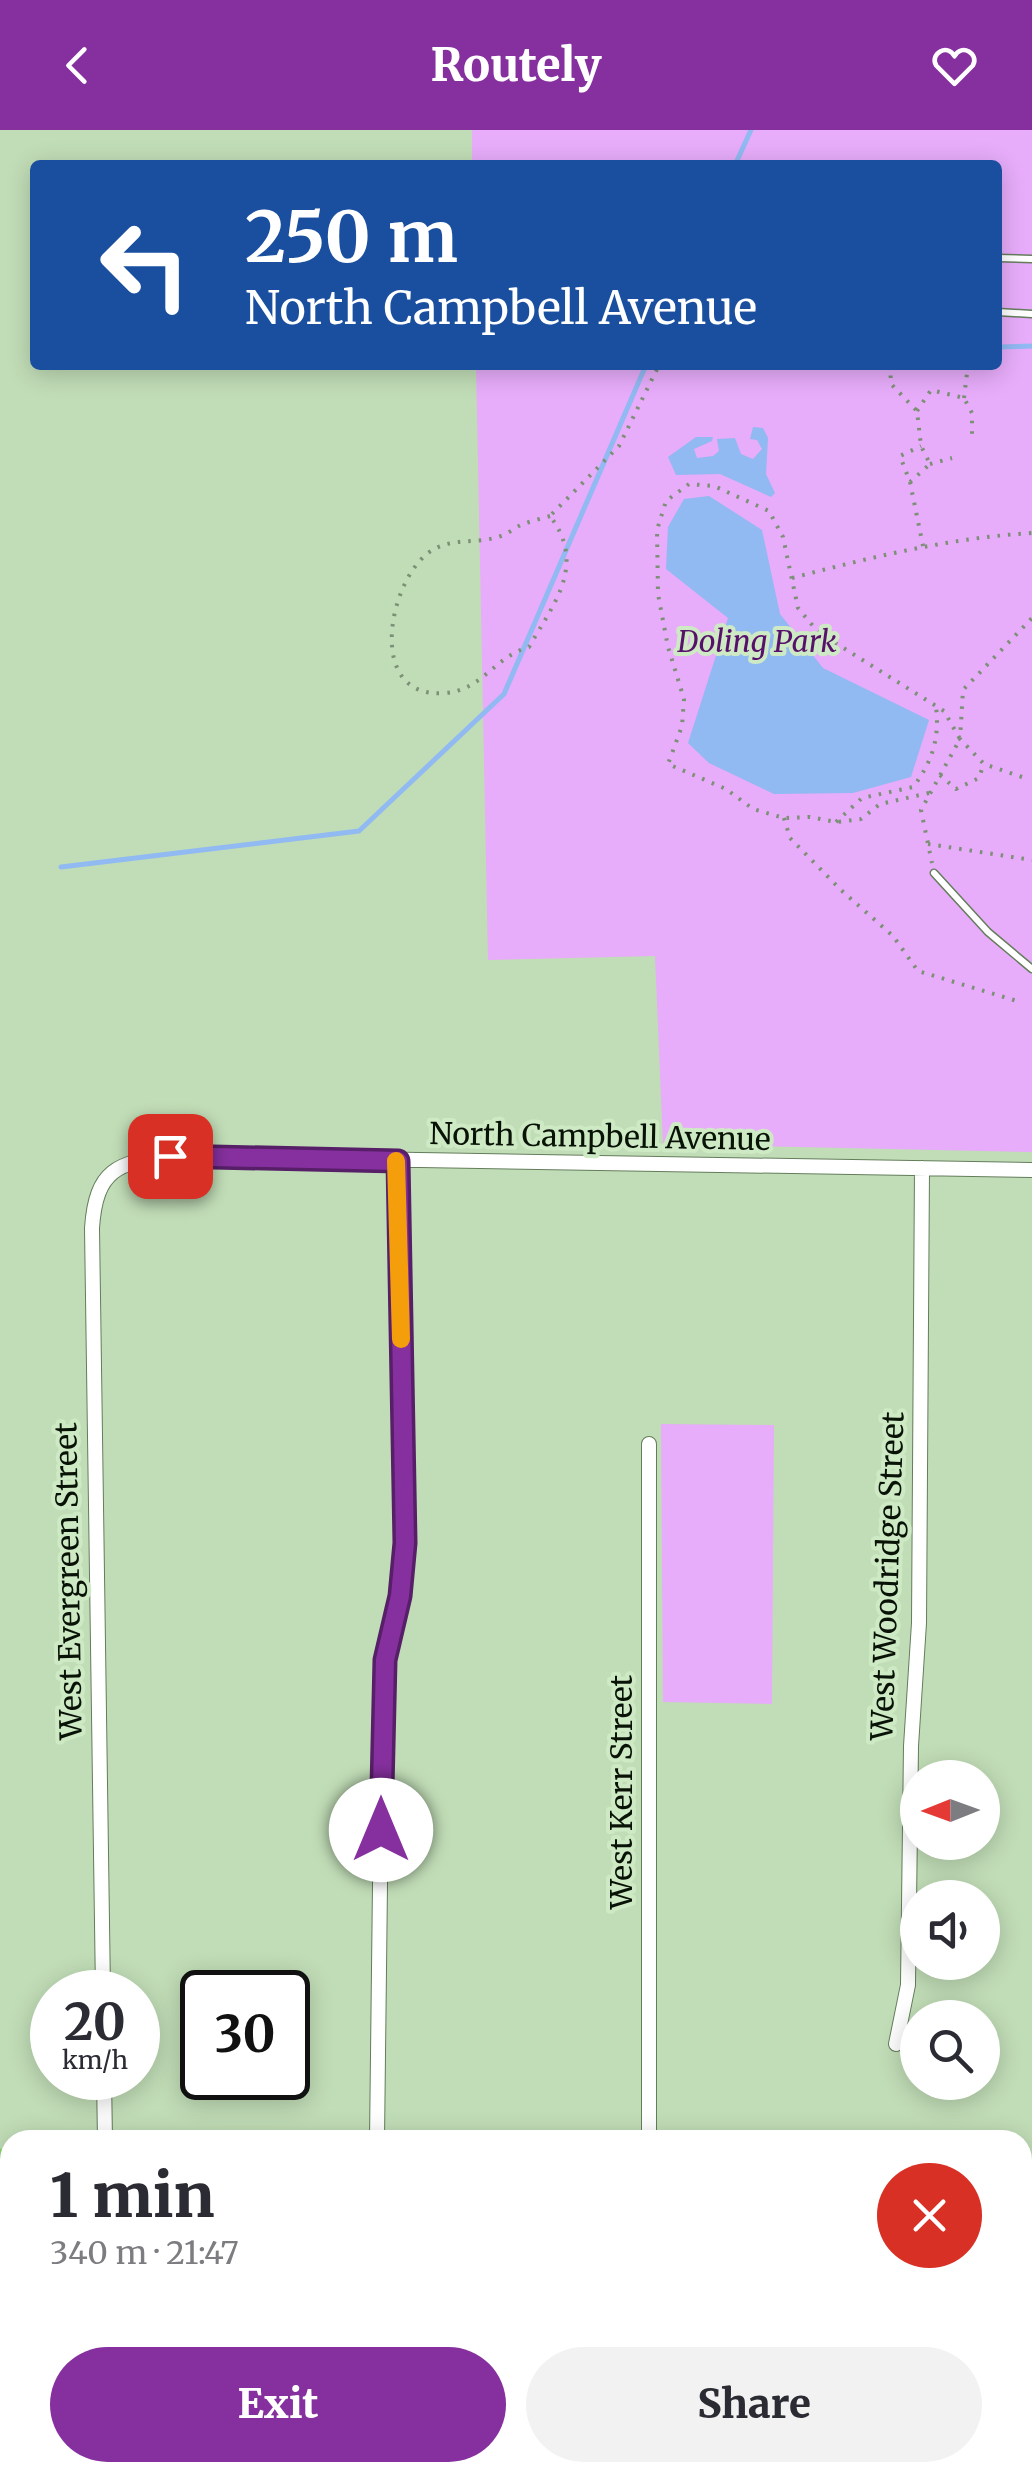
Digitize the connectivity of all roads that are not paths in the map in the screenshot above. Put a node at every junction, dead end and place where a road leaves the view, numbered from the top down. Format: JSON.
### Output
{"nodes":[{"id":1,"x":1002,"y":258,"type":"edge"},
{"id":2,"x":1032,"y":259,"type":"edge"},
{"id":3,"x":1002,"y":312,"type":"edge"},
{"id":4,"x":1032,"y":314,"type":"edge"},
{"id":5,"x":934,"y":873,"type":"road end"},
{"id":6,"x":1032,"y":970,"type":"edge"},
{"id":7,"x":398,"y":1161,"type":"junction"},
{"id":8,"x":922,"y":1168,"type":"junction"},
{"id":9,"x":1032,"y":1170,"type":"edge"},
{"id":10,"x":110,"y":1172,"type":"joint"},
{"id":11,"x":649,"y":1444,"type":"dead end"},
{"id":12,"x":102,"y":1970,"type":"edge"},
{"id":13,"x":896,"y":2044,"type":"dead end"},
{"id":14,"x":104,"y":2100,"type":"edge"},
{"id":15,"x":105,"y":2130,"type":"edge"},
{"id":16,"x":377,"y":2130,"type":"edge"},
{"id":17,"x":649,"y":2130,"type":"edge"},
{"id":18,"x":0,"y":2144,"type":"edge"},
{"id":19,"x":0,"y":2161,"type":"edge"}],
"edges":[{"from":1,"to":2,"type":"lane"},
{"from":3,"to":4,"type":"lane"},
{"from":5,"to":6,"type":"lane"},
{"from":7,"to":8,"type":"street","name":"North Campbell Avenue"},
{"from":7,"to":10,"type":"street","name":"North Campbell Avenue"},
{"from":7,"to":16,"type":"street"},
{"from":8,"to":9,"type":"street","name":"North Campbell Avenue"},
{"from":8,"to":13,"type":"street","name":"West Woodridge Street"},
{"from":10,"to":12,"type":"street","name":"West Evergreen Street"},
{"from":11,"to":17,"type":"street","name":"West Kerr Street"},
{"from":14,"to":15,"type":"street"},
{"from":18,"to":19,"type":"highway"}]}
